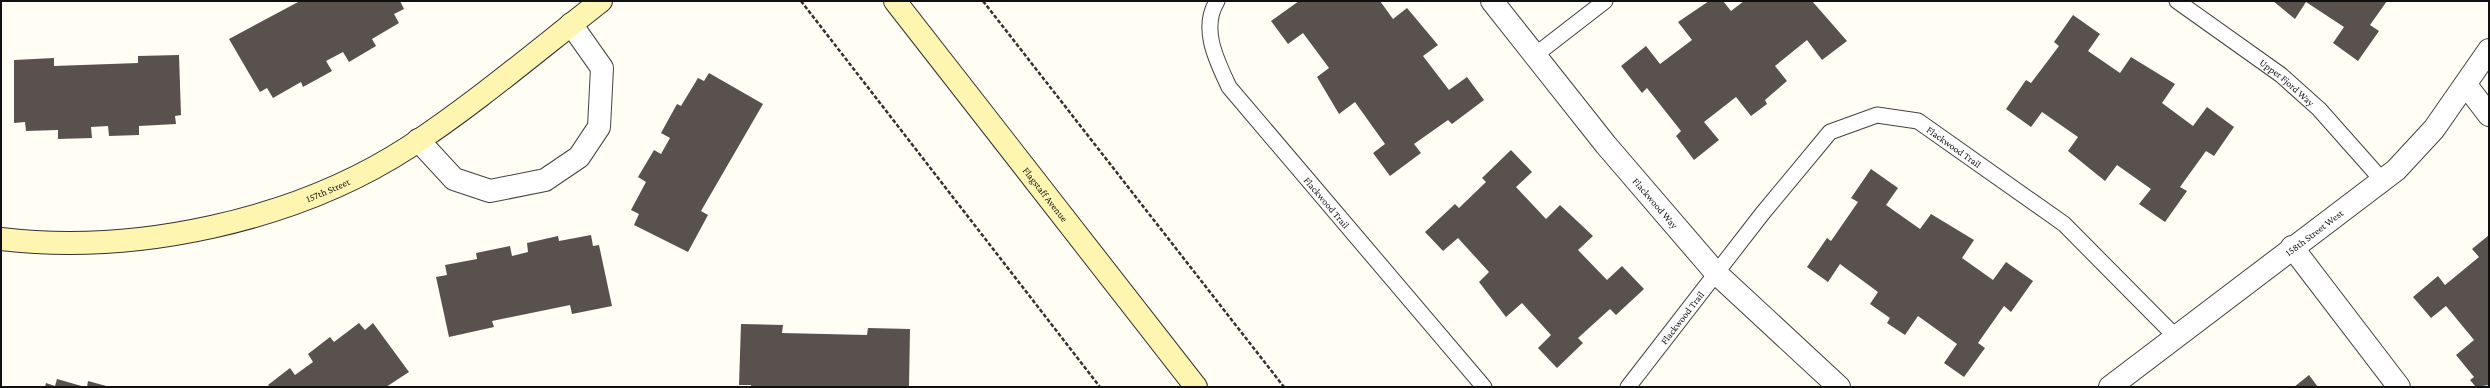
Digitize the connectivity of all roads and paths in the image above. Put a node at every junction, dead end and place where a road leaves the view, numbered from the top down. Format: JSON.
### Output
{"nodes":[{"id":1,"x":601,"y":1,"type":"edge"},
{"id":2,"x":801,"y":1,"type":"edge"},
{"id":3,"x":895,"y":1,"type":"edge"},
{"id":4,"x":983,"y":1,"type":"edge"},
{"id":5,"x":1217,"y":1,"type":"edge"},
{"id":6,"x":1492,"y":1,"type":"edge"},
{"id":7,"x":1605,"y":1,"type":"edge"},
{"id":8,"x":2176,"y":1,"type":"edge"},
{"id":9,"x":571,"y":24,"type":"junction"},
{"id":10,"x":2489,"y":50,"type":"edge"},
{"id":11,"x":1534,"y":56,"type":"junction"},
{"id":12,"x":2466,"y":85,"type":"junction"},
{"id":13,"x":2489,"y":115,"type":"edge"},
{"id":14,"x":418,"y":140,"type":"junction"},
{"id":15,"x":2382,"y":180,"type":"junction"},
{"id":16,"x":1,"y":239,"type":"edge"},
{"id":17,"x":2292,"y":247,"type":"junction"},
{"id":18,"x":1716,"y":273,"type":"junction"},
{"id":19,"x":2175,"y":336,"type":"junction"},
{"id":20,"x":1100,"y":387,"type":"edge"},
{"id":21,"x":1196,"y":387,"type":"edge"},
{"id":22,"x":1284,"y":387,"type":"edge"},
{"id":23,"x":1484,"y":387,"type":"edge"},
{"id":24,"x":1628,"y":387,"type":"edge"},
{"id":25,"x":1839,"y":387,"type":"edge"},
{"id":26,"x":2110,"y":387,"type":"edge"},
{"id":27,"x":2400,"y":387,"type":"edge"}],
"edges":[{"from":1,"to":9,"type":"street","name":"157th Street"},
{"from":2,"to":20,"type":"path"},
{"from":3,"to":21,"type":"street","name":"Flagstaff Avenue"},
{"from":4,"to":22,"type":"path"},
{"from":5,"to":23,"type":"lane","name":"Flackwood Trail"},
{"from":6,"to":11,"type":"street","name":"Flackwood Way"},
{"from":7,"to":11,"type":"lane"},
{"from":8,"to":15,"type":"lane","name":"Upper Fjord Way"},
{"from":9,"to":14,"type":"street","name":"157th Street"},
{"from":9,"to":14,"type":"street"},
{"from":10,"to":12,"type":"street","name":"158th Street West"},
{"from":11,"to":18,"type":"street","name":"Flackwood Way"},
{"from":12,"to":13,"type":"street"},
{"from":12,"to":15,"type":"street","name":"158th Street West"},
{"from":14,"to":16,"type":"street","name":"157th Street"},
{"from":15,"to":17,"type":"street","name":"158th Street West"},
{"from":17,"to":19,"type":"street","name":"158th Street West"},
{"from":17,"to":27,"type":"street"},
{"from":18,"to":19,"type":"lane","name":"Flackwood Trail"},
{"from":18,"to":24,"type":"lane","name":"Flackwood Trail"},
{"from":18,"to":25,"type":"street","name":"Flackwood Way"},
{"from":19,"to":26,"type":"street","name":"158th Street West"}]}
